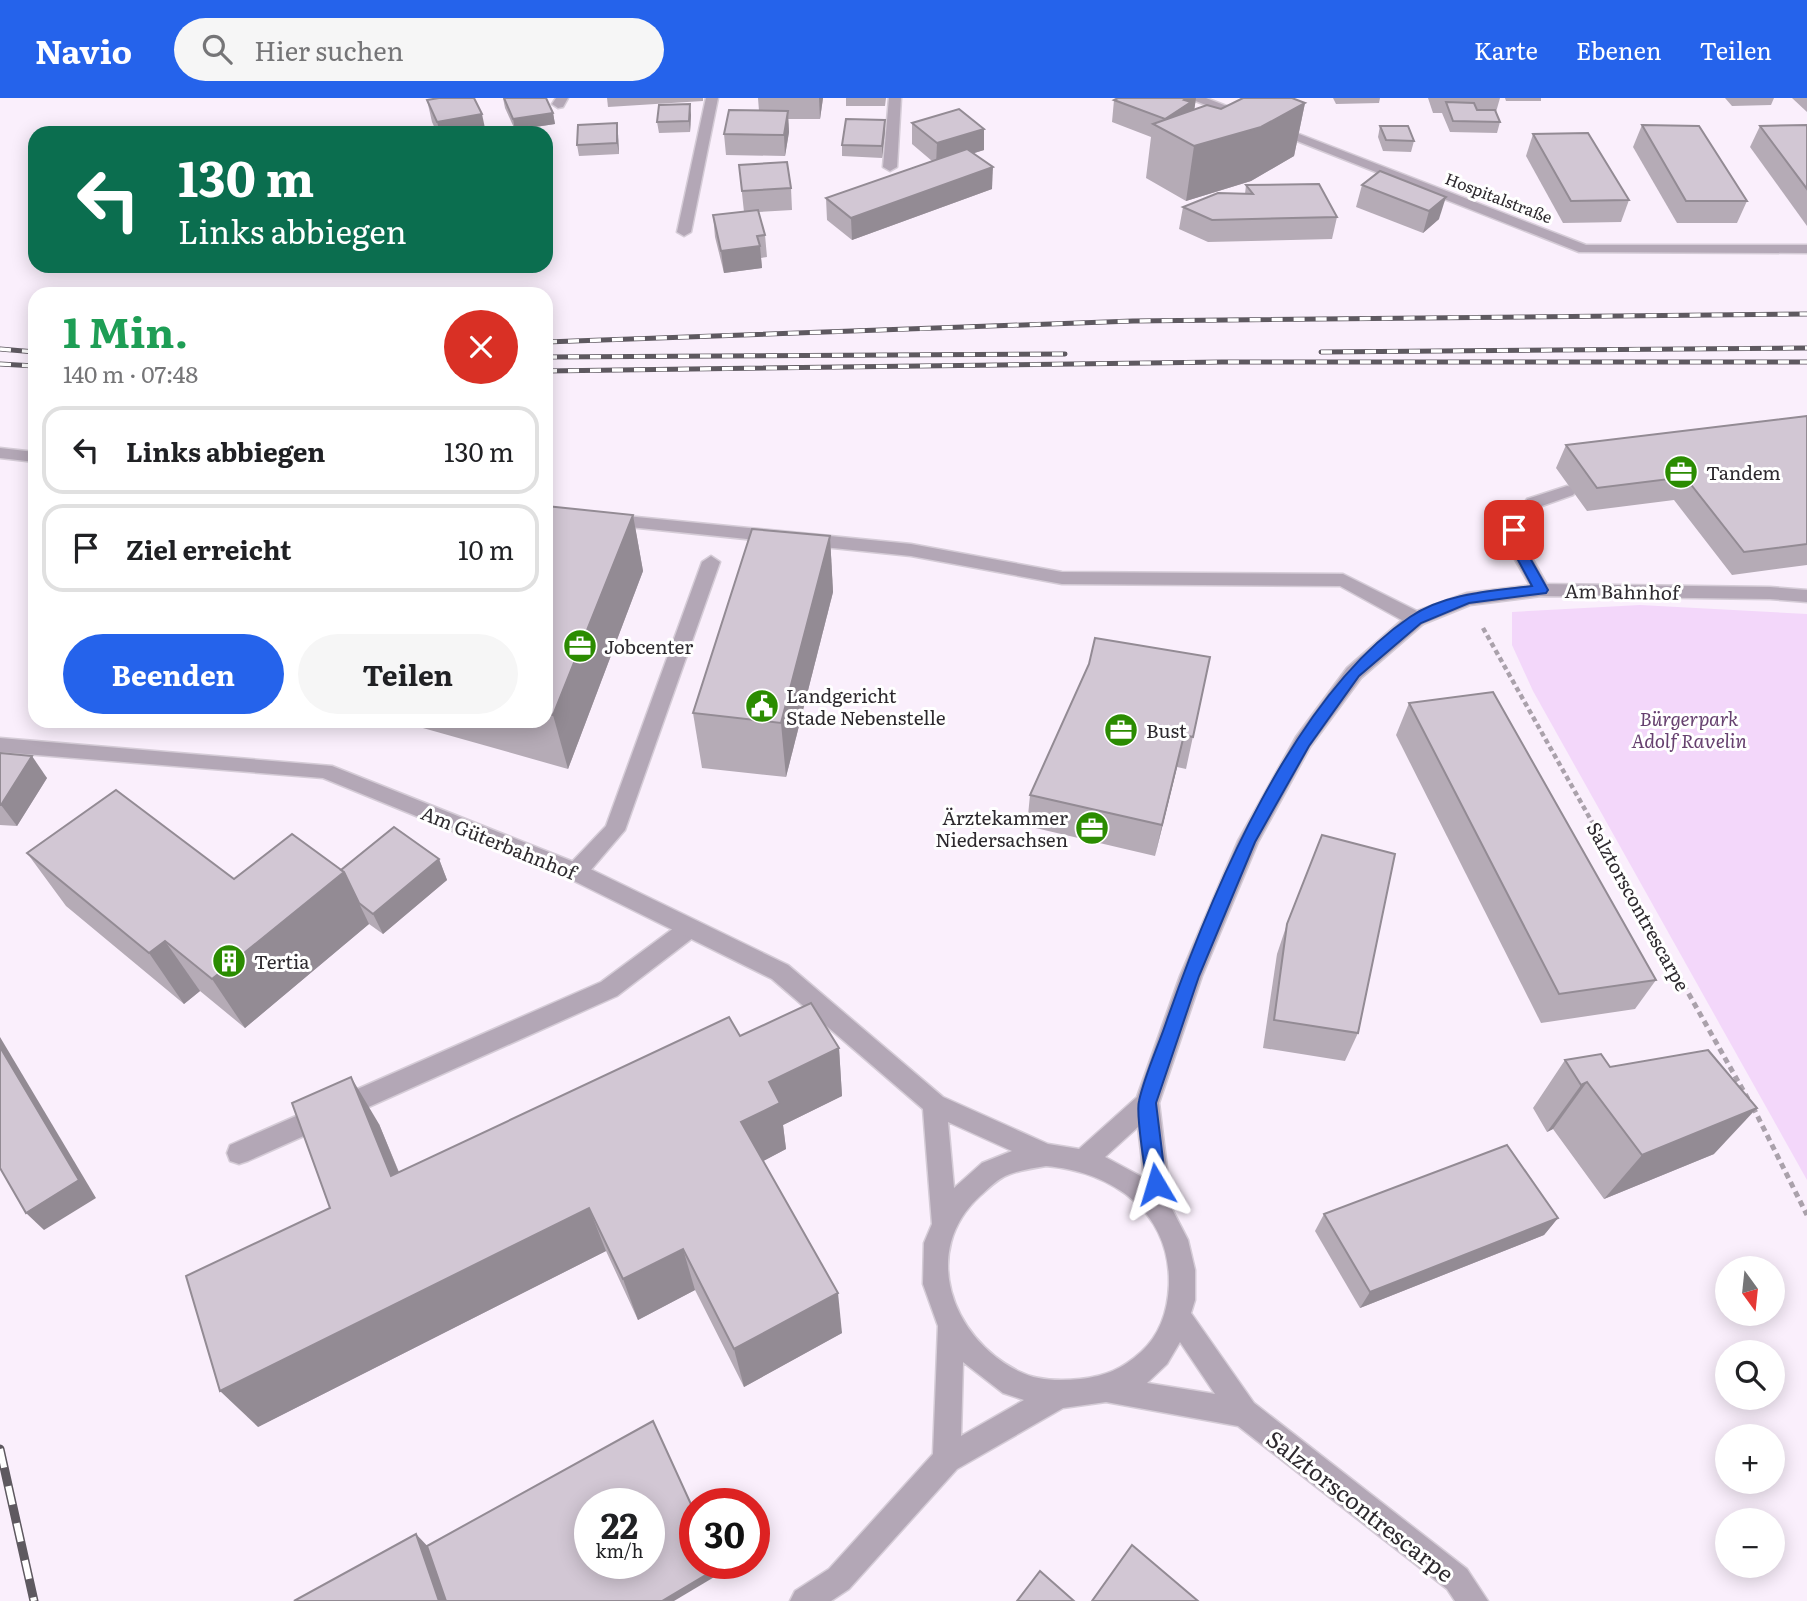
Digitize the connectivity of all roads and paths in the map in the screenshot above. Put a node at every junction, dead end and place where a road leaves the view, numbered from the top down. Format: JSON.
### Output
{"nodes":[{"id":1,"x":712,"y":98,"type":"edge"},
{"id":2,"x":895,"y":98,"type":"edge"},
{"id":3,"x":1194,"y":98,"type":"edge"},
{"id":4,"x":890,"y":167,"type":"dead end"},
{"id":5,"x":684,"y":232,"type":"dead end"},
{"id":6,"x":1807,"y":249,"type":"edge"},
{"id":7,"x":0,"y":453,"type":"edge"},
{"id":8,"x":28,"y":456,"type":"edge"},
{"id":9,"x":1567,"y":491,"type":"dead end"},
{"id":10,"x":583,"y":518,"type":"edge"},
{"id":11,"x":711,"y":562,"type":"dead end"},
{"id":12,"x":1541,"y":590,"type":"junction"},
{"id":13,"x":1807,"y":596,"type":"edge"},
{"id":14,"x":1466,"y":599,"type":"junction"},
{"id":15,"x":1416,"y":620,"type":"junction"},
{"id":16,"x":0,"y":745,"type":"edge"},
{"id":17,"x":576,"y":872,"type":"junction"},
{"id":18,"x":690,"y":928,"type":"junction"},
{"id":19,"x":1147,"y":1103,"type":"junction"},
{"id":20,"x":935,"y":1104,"type":"junction"},
{"id":21,"x":239,"y":1153,"type":"dead end"},
{"id":22,"x":1046,"y":1155,"type":"junction"},
{"id":23,"x":1084,"y":1160,"type":"junction"},
{"id":24,"x":1160,"y":1210,"type":"junction"},
{"id":25,"x":1807,"y":1215,"type":"edge"},
{"id":26,"x":944,"y":1223,"type":"junction"},
{"id":27,"x":1179,"y":1318,"type":"junction"},
{"id":28,"x":950,"y":1329,"type":"junction"},
{"id":29,"x":1106,"y":1389,"type":"junction"},
{"id":30,"x":1060,"y":1394,"type":"junction"},
{"id":31,"x":1244,"y":1413,"type":"junction"},
{"id":32,"x":947,"y":1459,"type":"junction"},
{"id":33,"x":805,"y":1601,"type":"edge"},
{"id":34,"x":1473,"y":1601,"type":"edge"}],
"edges":[{"from":1,"to":5,"type":"street"},
{"from":2,"to":4,"type":"street"},
{"from":3,"to":6,"type":"street","name":"Hospitalstraße"},
{"from":7,"to":8,"type":"street"},
{"from":9,"to":12,"type":"street"},
{"from":10,"to":15,"type":"street"},
{"from":11,"to":17,"type":"street"},
{"from":12,"to":13,"type":"street","name":"Am Bahnhof"},
{"from":12,"to":14,"type":"street","name":"Am Bahnhof"},
{"from":14,"to":15,"type":"street","name":"Am Bahnhof"},
{"from":14,"to":25,"type":"path","name":"Salztorscontrescarpe"},
{"from":15,"to":19,"type":"street","name":"Am Bahnhof"},
{"from":16,"to":17,"type":"street","name":"Am Güterbahnhof"},
{"from":17,"to":18,"type":"street","name":"Am Güterbahnhof"},
{"from":18,"to":20,"type":"street","name":"Am Güterbahnhof"},
{"from":18,"to":21,"type":"street"},
{"from":19,"to":23,"type":"street","name":"Am Bahnhof"},
{"from":19,"to":24,"type":"street","name":"Am Bahnhof"},
{"from":20,"to":22,"type":"street","name":"Am Güterbahnhof"},
{"from":20,"to":26,"type":"street"},
{"from":22,"to":23,"type":"street"},
{"from":22,"to":26,"type":"street"},
{"from":23,"to":24,"type":"street"},
{"from":24,"to":27,"type":"street"},
{"from":26,"to":28,"type":"street"},
{"from":27,"to":29,"type":"street"},
{"from":27,"to":31,"type":"street","name":"Salztorscontrescarpe"},
{"from":28,"to":30,"type":"street"},
{"from":28,"to":32,"type":"street"},
{"from":29,"to":30,"type":"street"},
{"from":29,"to":31,"type":"street","name":"Salztorscontrescarpe"},
{"from":30,"to":32,"type":"street"},
{"from":31,"to":34,"type":"street","name":"Salztorscontrescarpe"},
{"from":32,"to":33,"type":"street"}]}
